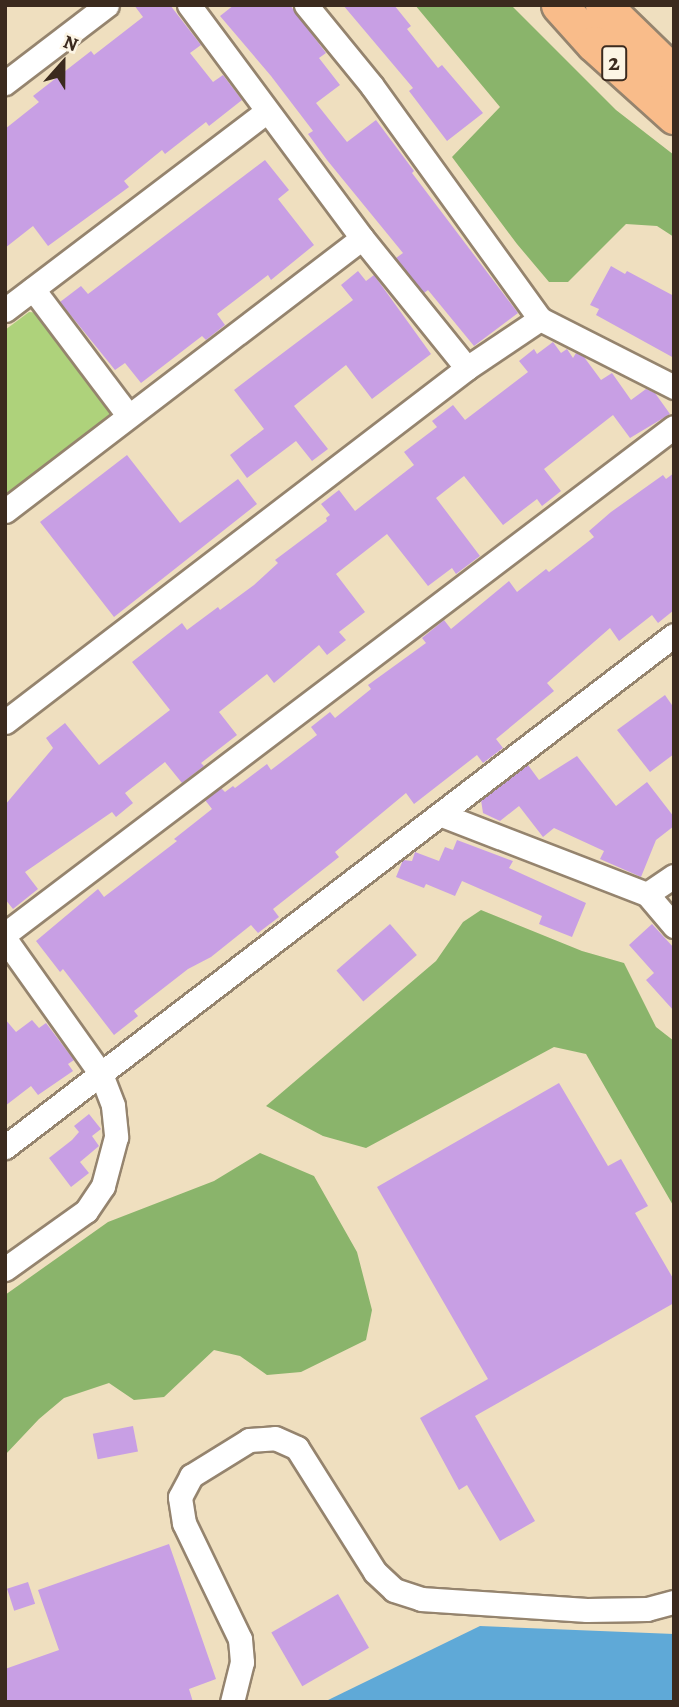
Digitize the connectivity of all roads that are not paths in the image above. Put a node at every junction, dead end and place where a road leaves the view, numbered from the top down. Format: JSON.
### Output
{"nodes":[{"id":1,"x":107,"y":5,"type":"edge"},
{"id":2,"x":189,"y":5,"type":"edge"},
{"id":3,"x":306,"y":5,"type":"edge"},
{"id":4,"x":603,"y":5,"type":"edge"},
{"id":5,"x":615,"y":5,"type":"edge"},
{"id":6,"x":559,"y":6,"type":"edge"},
{"id":7,"x":674,"y":62,"type":"edge"},
{"id":8,"x":674,"y":74,"type":"edge"},
{"id":9,"x":5,"y":83,"type":"edge"},
{"id":10,"x":266,"y":112,"type":"junction"},
{"id":11,"x":674,"y":116,"type":"edge"},
{"id":12,"x":362,"y":238,"type":"junction"},
{"id":13,"x":33,"y":289,"type":"junction"},
{"id":14,"x":5,"y":310,"type":"edge"},
{"id":15,"x":540,"y":319,"type":"junction"},
{"id":16,"x":467,"y":368,"type":"junction"},
{"id":17,"x":674,"y":387,"type":"edge"},
{"id":18,"x":128,"y":415,"type":"junction"},
{"id":19,"x":674,"y":427,"type":"edge"},
{"id":20,"x":5,"y":511,"type":"edge"},
{"id":21,"x":674,"y":635,"type":"edge"},
{"id":22,"x":9,"y":711,"type":"edge"},
{"id":23,"x":442,"y":815,"type":"junction"},
{"id":24,"x":674,"y":876,"type":"edge"},
{"id":25,"x":647,"y":894,"type":"junction"},
{"id":26,"x":674,"y":926,"type":"edge"},
{"id":27,"x":5,"y":937,"type":"edge"},
{"id":28,"x":101,"y":1074,"type":"junction"},
{"id":29,"x":5,"y":1146,"type":"edge"},
{"id":30,"x":5,"y":1269,"type":"edge"},
{"id":31,"x":674,"y":1602,"type":"edge"},
{"id":32,"x":232,"y":1702,"type":"edge"}],
"edges":[{"from":1,"to":9,"type":"street"},
{"from":2,"to":10,"type":"street"},
{"from":3,"to":15,"type":"street"},
{"from":4,"to":8,"type":"highway","number":"2"},
{"from":5,"to":7,"type":"highway"},
{"from":6,"to":11,"type":"highway","number":"2"},
{"from":10,"to":12,"type":"street"},
{"from":10,"to":13,"type":"street"},
{"from":12,"to":16,"type":"street"},
{"from":12,"to":18,"type":"street"},
{"from":13,"to":14,"type":"street"},
{"from":13,"to":18,"type":"street"},
{"from":15,"to":16,"type":"street"},
{"from":15,"to":17,"type":"street"},
{"from":16,"to":22,"type":"street"},
{"from":18,"to":20,"type":"street"},
{"from":19,"to":27,"type":"street"},
{"from":21,"to":23,"type":"street"},
{"from":23,"to":25,"type":"street"},
{"from":23,"to":28,"type":"street"},
{"from":24,"to":25,"type":"street"},
{"from":25,"to":26,"type":"street"},
{"from":27,"to":28,"type":"street"},
{"from":28,"to":29,"type":"street"},
{"from":28,"to":30,"type":"street"},
{"from":31,"to":32,"type":"street"}]}
